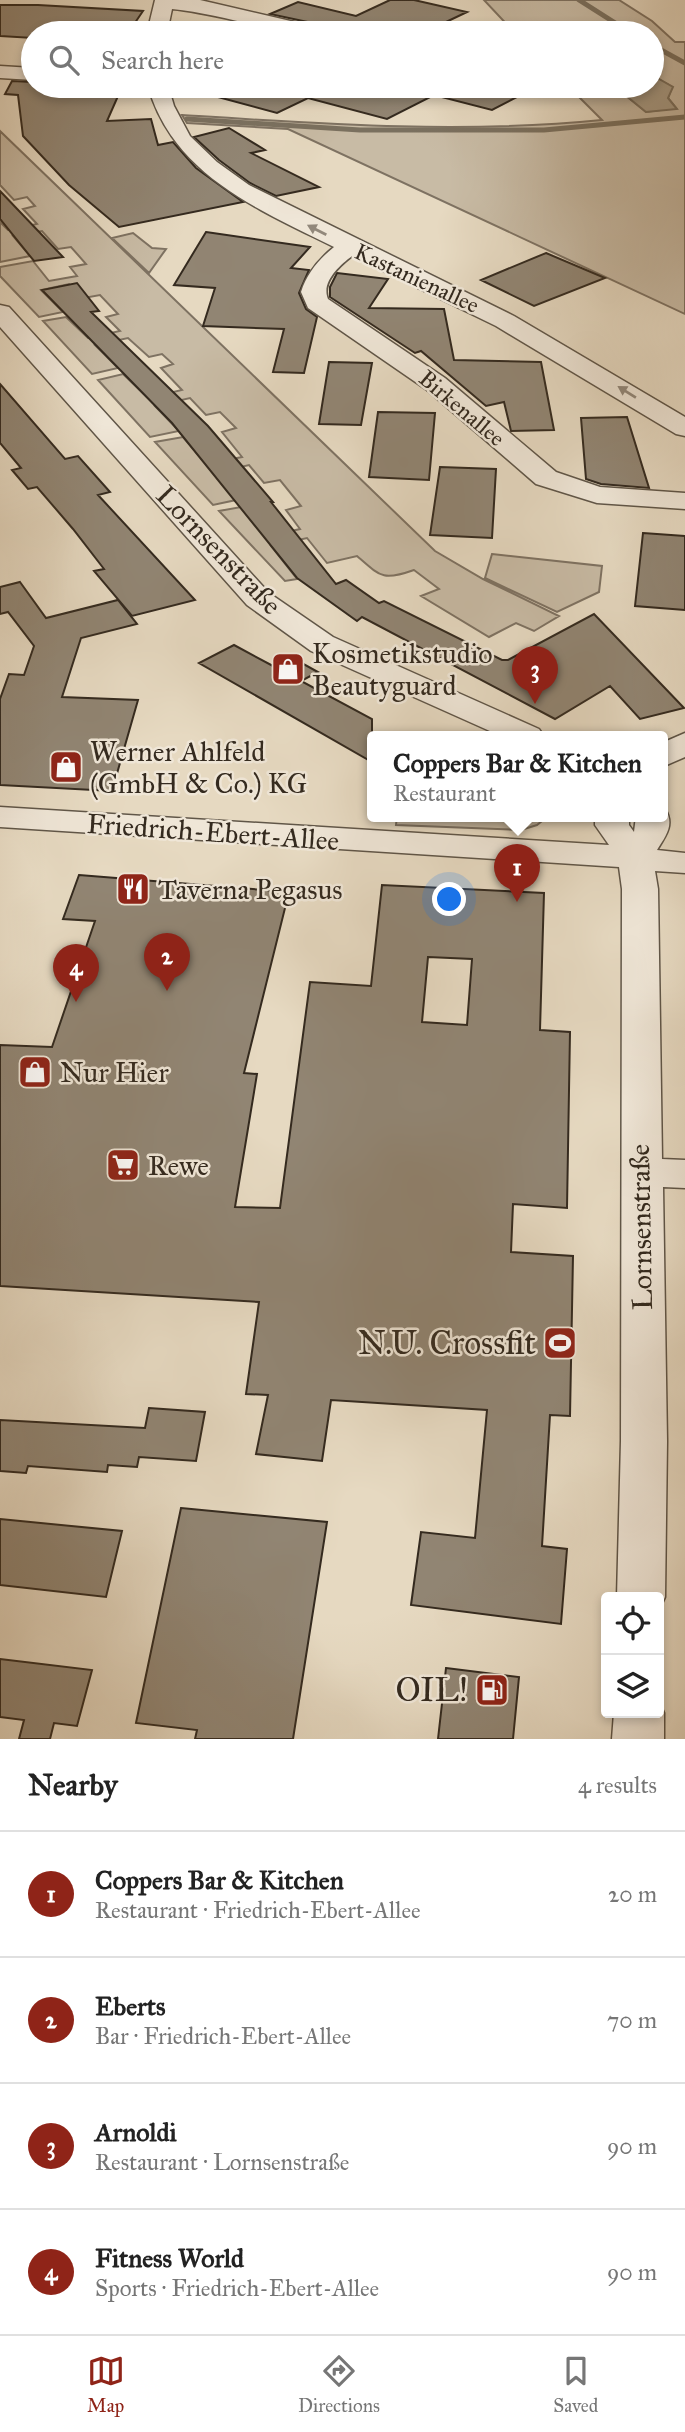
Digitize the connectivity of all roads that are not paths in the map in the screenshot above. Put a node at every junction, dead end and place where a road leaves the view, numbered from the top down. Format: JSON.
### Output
{"nodes":[{"id":1,"x":164,"y":1,"type":"edge"},
{"id":2,"x":160,"y":21,"type":"edge"},
{"id":3,"x":266,"y":21,"type":"edge"},
{"id":4,"x":0,"y":72,"type":"edge"},
{"id":5,"x":21,"y":73,"type":"edge"},
{"id":6,"x":161,"y":100,"type":"edge"},
{"id":7,"x":351,"y":246,"type":"junction"},
{"id":8,"x":0,"y":312,"type":"edge"},
{"id":9,"x":685,"y":428,"type":"edge"},
{"id":10,"x":685,"y":501,"type":"edge"},
{"id":11,"x":517,"y":731,"type":"edge"},
{"id":12,"x":0,"y":817,"type":"edge"},
{"id":13,"x":612,"y":822,"type":"edge"},
{"id":14,"x":653,"y":822,"type":"edge"},
{"id":15,"x":635,"y":858,"type":"junction"},
{"id":16,"x":685,"y":863,"type":"edge"},
{"id":17,"x":640,"y":1172,"type":"junction"},
{"id":18,"x":685,"y":1174,"type":"edge"},
{"id":19,"x":641,"y":1592,"type":"edge"},
{"id":20,"x":639,"y":1718,"type":"edge"},
{"id":21,"x":638,"y":1739,"type":"edge"}],
"edges":[{"from":1,"to":2,"type":"street"},
{"from":1,"to":3,"type":"street"},
{"from":4,"to":5,"type":"street"},
{"from":7,"to":6,"type":"street","name":"Kastanienallee","one_way":true},
{"from":9,"to":7,"type":"street","name":"Kastanienallee","one_way":true},
{"from":7,"to":10,"type":"street","name":"Birkenallee"},
{"from":8,"to":11,"type":"street","name":"Lornsenstraße"},
{"from":12,"to":15,"type":"street","name":"Friedrich-Ebert-Allee"},
{"from":13,"to":15,"type":"street","name":"Lornsenstraße"},
{"from":14,"to":15,"type":"street"},
{"from":15,"to":16,"type":"street","name":"Friedrich-Ebert-Allee"},
{"from":15,"to":17,"type":"street","name":"Lornsenstraße"},
{"from":17,"to":18,"type":"street"},
{"from":17,"to":19,"type":"street","name":"Lornsenstraße"},
{"from":20,"to":21,"type":"street"}]}
